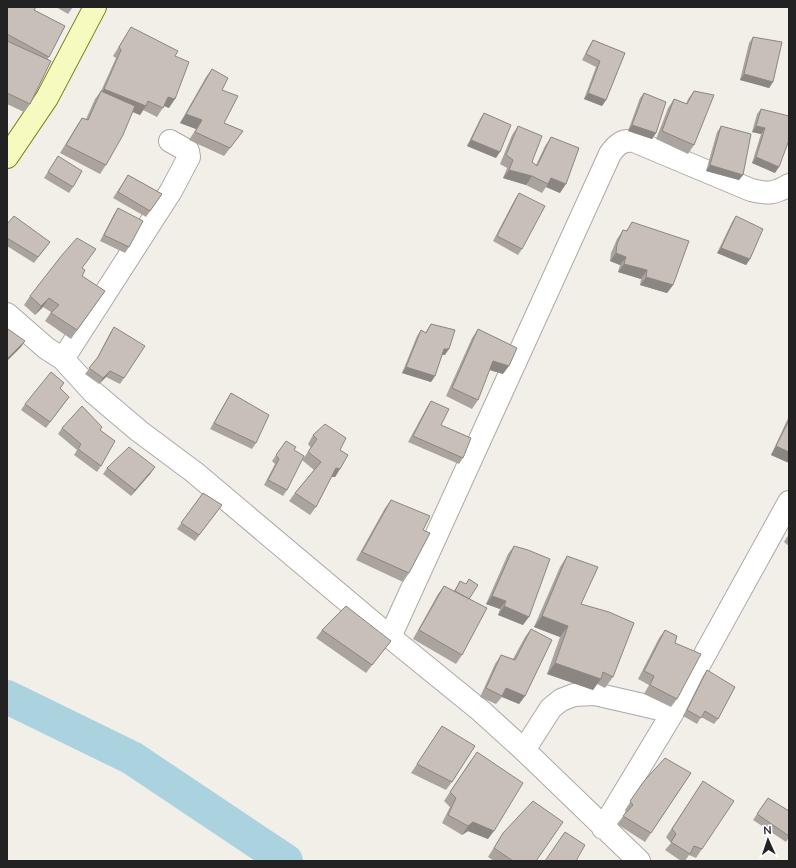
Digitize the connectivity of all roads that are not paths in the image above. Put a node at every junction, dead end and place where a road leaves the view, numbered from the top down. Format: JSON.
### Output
{"nodes":[{"id":1,"x":95,"y":7,"type":"edge"},
{"id":2,"x":170,"y":142,"type":"dead end"},
{"id":3,"x":7,"y":157,"type":"edge"},
{"id":4,"x":789,"y":185,"type":"edge"},
{"id":5,"x":7,"y":314,"type":"edge"},
{"id":6,"x":63,"y":359,"type":"junction"},
{"id":7,"x":789,"y":502,"type":"edge"},
{"id":8,"x":390,"y":637,"type":"junction"},
{"id":9,"x":673,"y":712,"type":"junction"},
{"id":10,"x":524,"y":750,"type":"junction"},
{"id":11,"x":603,"y":828,"type":"junction"},
{"id":12,"x":639,"y":861,"type":"edge"}],
"edges":[{"from":1,"to":3,"type":"street"},
{"from":2,"to":6,"type":"street"},
{"from":4,"to":8,"type":"street"},
{"from":5,"to":6,"type":"street"},
{"from":6,"to":8,"type":"street"},
{"from":7,"to":9,"type":"street"},
{"from":8,"to":10,"type":"street"},
{"from":9,"to":10,"type":"street"},
{"from":9,"to":11,"type":"street"},
{"from":10,"to":11,"type":"street"},
{"from":11,"to":12,"type":"street"}]}
